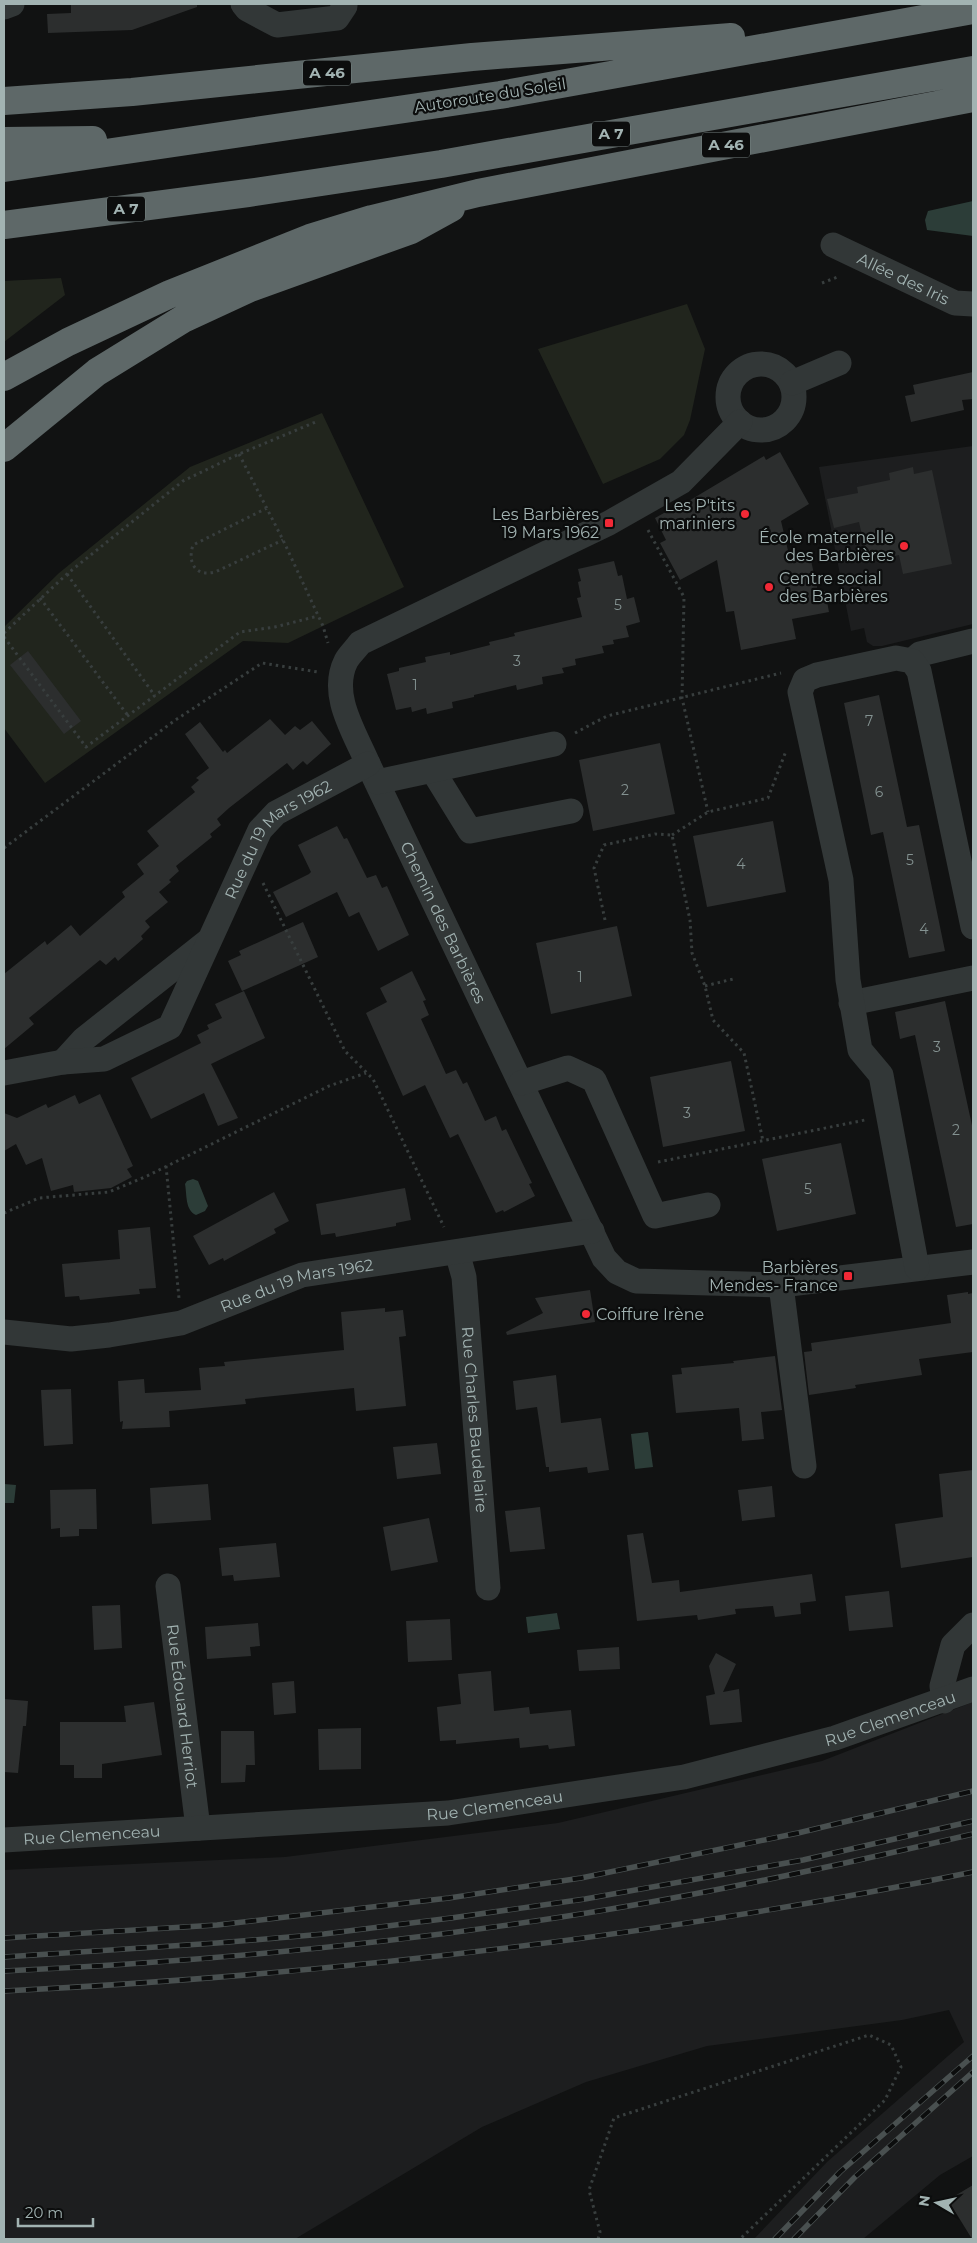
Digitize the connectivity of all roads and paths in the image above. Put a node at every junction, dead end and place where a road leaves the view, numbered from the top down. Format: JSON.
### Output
{"nodes":[{"id":1,"x":12,"y":4,"type":"edge"},
{"id":2,"x":244,"y":4,"type":"edge"},
{"id":3,"x":344,"y":4,"type":"edge"},
{"id":4,"x":4,"y":7,"type":"edge"},
{"id":5,"x":973,"y":10,"type":"edge"},
{"id":6,"x":892,"y":24,"type":"junction"},
{"id":7,"x":973,"y":70,"type":"edge"},
{"id":8,"x":973,"y":98,"type":"edge"},
{"id":9,"x":4,"y":101,"type":"edge"},
{"id":10,"x":217,"y":137,"type":"junction"},
{"id":11,"x":4,"y":141,"type":"edge"},
{"id":12,"x":4,"y":168,"type":"edge"},
{"id":13,"x":478,"y":193,"type":"junction"},
{"id":14,"x":4,"y":225,"type":"edge"},
{"id":15,"x":833,"y":245,"type":"dead end"},
{"id":16,"x":973,"y":304,"type":"edge"},
{"id":17,"x":838,"y":363,"type":"dead end"},
{"id":18,"x":4,"y":377,"type":"edge"},
{"id":19,"x":792,"y":384,"type":"junction"},
{"id":20,"x":318,"y":421,"type":"dead end"},
{"id":21,"x":740,"y":422,"type":"junction"},
{"id":22,"x":4,"y":448,"type":"edge"},
{"id":23,"x":239,"y":454,"type":"junction"},
{"id":24,"x":267,"y":508,"type":"junction"},
{"id":25,"x":649,"y":525,"type":"dead end"},
{"id":26,"x":283,"y":540,"type":"junction"},
{"id":27,"x":67,"y":574,"type":"junction"},
{"id":28,"x":40,"y":598,"type":"junction"},
{"id":29,"x":318,"y":616,"type":"junction"},
{"id":30,"x":4,"y":635,"type":"edge"},
{"id":31,"x":973,"y":641,"type":"edge"},
{"id":32,"x":339,"y":659,"type":"junction"},
{"id":33,"x":912,"y":661,"type":"junction"},
{"id":34,"x":786,"y":672,"type":"dead end"},
{"id":35,"x":155,"y":696,"type":"junction"},
{"id":36,"x":682,"y":698,"type":"junction"},
{"id":37,"x":129,"y":717,"type":"junction"},
{"id":38,"x":807,"y":727,"type":"junction"},
{"id":39,"x":554,"y":744,"type":"joint"},
{"id":40,"x":433,"y":771,"type":"junction"},
{"id":41,"x":372,"y":773,"type":"junction"},
{"id":42,"x":571,"y":811,"type":"dead end"},
{"id":43,"x":708,"y":812,"type":"junction"},
{"id":44,"x":672,"y":835,"type":"junction"},
{"id":45,"x":4,"y":848,"type":"edge"},
{"id":46,"x":249,"y":853,"type":"junction"},
{"id":47,"x":605,"y":920,"type":"dead end"},
{"id":48,"x":973,"y":927,"type":"edge"},
{"id":49,"x":212,"y":938,"type":"junction"},
{"id":50,"x":973,"y":978,"type":"edge"},
{"id":51,"x":733,"y":979,"type":"dead end"},
{"id":52,"x":705,"y":986,"type":"junction"},
{"id":53,"x":852,"y":1004,"type":"junction"},
{"id":54,"x":63,"y":1062,"type":"junction"},
{"id":55,"x":4,"y":1073,"type":"edge"},
{"id":56,"x":366,"y":1073,"type":"junction"},
{"id":57,"x":521,"y":1083,"type":"junction"},
{"id":58,"x":889,"y":1115,"type":"junction"},
{"id":59,"x":763,"y":1140,"type":"junction"},
{"id":60,"x":166,"y":1166,"type":"junction"},
{"id":61,"x":633,"y":1168,"type":"junction"},
{"id":62,"x":708,"y":1206,"type":"dead end"},
{"id":63,"x":4,"y":1213,"type":"edge"},
{"id":64,"x":592,"y":1231,"type":"junction"},
{"id":65,"x":457,"y":1252,"type":"junction"},
{"id":66,"x":973,"y":1262,"type":"edge"},
{"id":67,"x":917,"y":1268,"type":"junction"},
{"id":68,"x":781,"y":1285,"type":"junction"},
{"id":69,"x":181,"y":1323,"type":"junction"},
{"id":70,"x":4,"y":1332,"type":"edge"},
{"id":71,"x":804,"y":1466,"type":"dead end"},
{"id":72,"x":168,"y":1586,"type":"dead end"},
{"id":73,"x":488,"y":1588,"type":"dead end"},
{"id":74,"x":973,"y":1625,"type":"edge"},
{"id":75,"x":973,"y":1689,"type":"edge"},
{"id":76,"x":944,"y":1701,"type":"junction"},
{"id":77,"x":198,"y":1828,"type":"junction"},
{"id":78,"x":4,"y":1840,"type":"edge"},
{"id":79,"x":598,"y":2239,"type":"edge"},
{"id":80,"x":740,"y":2239,"type":"edge"}],
"edges":[{"from":1,"to":4,"type":"street"},
{"from":2,"to":3,"type":"street"},
{"from":5,"to":6,"type":"highway","name":"Autoroute du Soleil"},
{"from":6,"to":9,"type":"highway","number":"A 46"},
{"from":6,"to":10,"type":"highway","name":"Autoroute du Soleil"},
{"from":7,"to":14,"type":"highway","number":"A 7"},
{"from":8,"to":13,"type":"highway","number":"A 46"},
{"from":10,"to":11,"type":"highway"},
{"from":10,"to":12,"type":"highway","name":"Autoroute du Soleil"},
{"from":13,"to":18,"type":"highway","number":"A 46"},
{"from":13,"to":22,"type":"highway"},
{"from":15,"to":16,"type":"street","name":"Allée des Iris"},
{"from":17,"to":19,"type":"street"},
{"from":19,"to":21,"type":"street"},
{"from":19,"to":21,"type":"street"},
{"from":20,"to":23,"type":"path"},
{"from":21,"to":32,"type":"street","name":"Chemin des Barbières"},
{"from":23,"to":24,"type":"path"},
{"from":23,"to":27,"type":"path"},
{"from":24,"to":26,"type":"path"},
{"from":24,"to":26,"type":"path"},
{"from":25,"to":36,"type":"path"},
{"from":26,"to":29,"type":"path"},
{"from":27,"to":28,"type":"path"},
{"from":27,"to":35,"type":"path"},
{"from":28,"to":30,"type":"path"},
{"from":28,"to":37,"type":"path"},
{"from":29,"to":32,"type":"path"},
{"from":29,"to":35,"type":"path"},
{"from":30,"to":37,"type":"path"},
{"from":31,"to":33,"type":"street"},
{"from":32,"to":41,"type":"street","name":"Chemin des Barbières"},
{"from":32,"to":45,"type":"path"},
{"from":33,"to":38,"type":"street"},
{"from":33,"to":48,"type":"street"},
{"from":34,"to":36,"type":"path"},
{"from":35,"to":37,"type":"path"},
{"from":36,"to":39,"type":"path"},
{"from":36,"to":43,"type":"path"},
{"from":38,"to":43,"type":"path"},
{"from":38,"to":53,"type":"street"},
{"from":39,"to":40,"type":"street","name":"Rue du 19 Mars 1962"},
{"from":40,"to":41,"type":"street","name":"Rue du 19 Mars 1962"},
{"from":40,"to":42,"type":"street"},
{"from":41,"to":46,"type":"street","name":"Rue du 19 Mars 1962"},
{"from":41,"to":57,"type":"street","name":"Chemin des Barbières"},
{"from":43,"to":44,"type":"path"},
{"from":44,"to":47,"type":"path"},
{"from":44,"to":52,"type":"path"},
{"from":46,"to":49,"type":"street","name":"Rue du 19 Mars 1962"},
{"from":46,"to":56,"type":"path"},
{"from":49,"to":54,"type":"street","name":"Rue du 19 Mars 1962"},
{"from":49,"to":54,"type":"street","name":"Rue du 19 Mars 1962"},
{"from":50,"to":53,"type":"street"},
{"from":51,"to":52,"type":"path"},
{"from":52,"to":59,"type":"path"},
{"from":53,"to":58,"type":"street"},
{"from":54,"to":55,"type":"street","name":"Rue du 19 Mars 1962"},
{"from":56,"to":60,"type":"path"},
{"from":56,"to":65,"type":"path"},
{"from":57,"to":61,"type":"street"},
{"from":57,"to":64,"type":"street","name":"Chemin des Barbières"},
{"from":58,"to":59,"type":"path"},
{"from":58,"to":67,"type":"street"},
{"from":59,"to":61,"type":"path"},
{"from":60,"to":63,"type":"path"},
{"from":60,"to":69,"type":"path"},
{"from":61,"to":62,"type":"street"},
{"from":64,"to":65,"type":"street","name":"Rue du 19 Mars 1962"},
{"from":64,"to":68,"type":"street","name":"Chemin des Barbières"},
{"from":65,"to":69,"type":"street","name":"Rue du 19 Mars 1962"},
{"from":65,"to":73,"type":"street","name":"Rue Charles Baudelaire"},
{"from":66,"to":67,"type":"street","name":"Chemin des Barbières"},
{"from":67,"to":68,"type":"street","name":"Chemin des Barbières"},
{"from":68,"to":71,"type":"street"},
{"from":69,"to":70,"type":"street","name":"Rue du 19 Mars 1962"},
{"from":72,"to":77,"type":"street","name":"Rue Édouard Herriot"},
{"from":74,"to":76,"type":"street"},
{"from":75,"to":76,"type":"street","name":"Rue Clemenceau"},
{"from":76,"to":77,"type":"street","name":"Rue Clemenceau"},
{"from":77,"to":78,"type":"street","name":"Rue Clemenceau"},
{"from":79,"to":80,"type":"path"}]}
